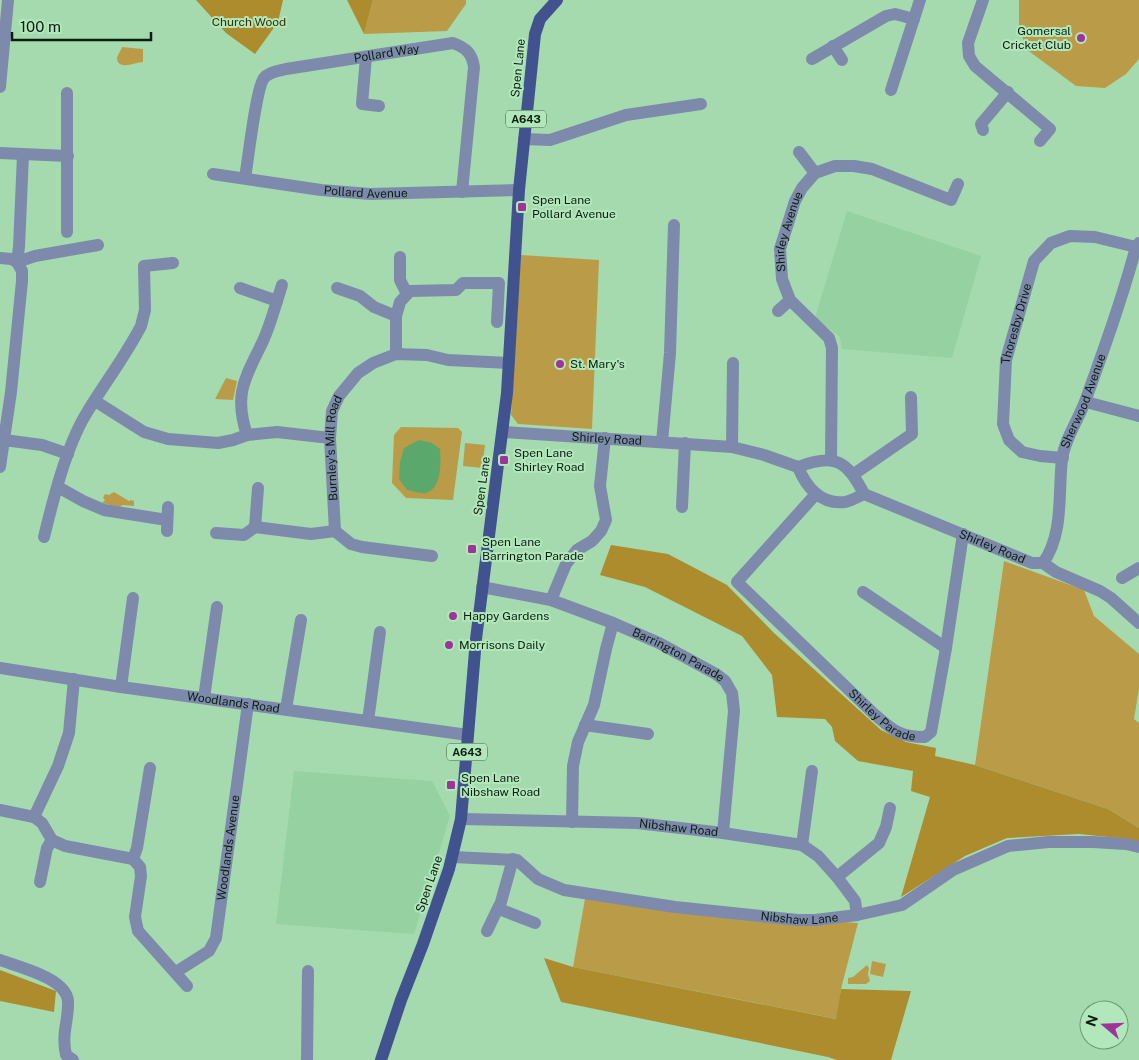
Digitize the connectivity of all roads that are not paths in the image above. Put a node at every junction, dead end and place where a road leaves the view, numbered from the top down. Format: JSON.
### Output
{"nodes":[{"id":1,"x":8,"y":0,"type":"edge"},
{"id":2,"x":557,"y":0,"type":"edge"},
{"id":3,"x":920,"y":0,"type":"edge"},
{"id":4,"x":984,"y":0,"type":"edge"},
{"id":5,"x":914,"y":18,"type":"junction"},
{"id":6,"x":833,"y":46,"type":"junction"},
{"id":7,"x":366,"y":56,"type":"junction"},
{"id":8,"x":812,"y":59,"type":"dead end"},
{"id":9,"x":842,"y":60,"type":"dead end"},
{"id":10,"x":0,"y":87,"type":"edge"},
{"id":11,"x":891,"y":90,"type":"dead end"},
{"id":12,"x":1008,"y":92,"type":"junction"},
{"id":13,"x":67,"y":94,"type":"dead end"},
{"id":14,"x":701,"y":104,"type":"dead end"},
{"id":15,"x":379,"y":106,"type":"dead end"},
{"id":16,"x":980,"y":125,"type":"dead end"},
{"id":17,"x":524,"y":138,"type":"junction"},
{"id":18,"x":1040,"y":141,"type":"dead end"},
{"id":19,"x":799,"y":152,"type":"dead end"},
{"id":20,"x":0,"y":153,"type":"edge"},
{"id":21,"x":23,"y":155,"type":"junction"},
{"id":22,"x":68,"y":156,"type":"junction"},
{"id":23,"x":815,"y":173,"type":"junction"},
{"id":24,"x":213,"y":174,"type":"dead end"},
{"id":25,"x":245,"y":178,"type":"junction"},
{"id":26,"x":958,"y":184,"type":"dead end"},
{"id":27,"x":519,"y":190,"type":"junction"},
{"id":28,"x":462,"y":192,"type":"junction"},
{"id":29,"x":674,"y":225,"type":"dead end"},
{"id":30,"x":67,"y":232,"type":"dead end"},
{"id":31,"x":98,"y":245,"type":"dead end"},
{"id":32,"x":1137,"y":245,"type":"edge"},
{"id":33,"x":400,"y":257,"type":"dead end"},
{"id":34,"x":0,"y":258,"type":"edge"},
{"id":35,"x":17,"y":262,"type":"junction"},
{"id":36,"x":174,"y":263,"type":"dead end"},
{"id":37,"x":1133,"y":282,"type":"edge"},
{"id":38,"x":282,"y":285,"type":"dead end"},
{"id":39,"x":240,"y":288,"type":"dead end"},
{"id":40,"x":337,"y":288,"type":"dead end"},
{"id":41,"x":407,"y":294,"type":"junction"},
{"id":42,"x":790,"y":300,"type":"junction"},
{"id":43,"x":278,"y":301,"type":"junction"},
{"id":44,"x":778,"y":311,"type":"dead end"},
{"id":45,"x":396,"y":316,"type":"junction"},
{"id":46,"x":497,"y":322,"type":"dead end"},
{"id":47,"x":396,"y":354,"type":"junction"},
{"id":48,"x":509,"y":363,"type":"junction"},
{"id":49,"x":733,"y":363,"type":"dead end"},
{"id":50,"x":5,"y":391,"type":"edge"},
{"id":51,"x":911,"y":397,"type":"dead end"},
{"id":52,"x":95,"y":401,"type":"junction"},
{"id":53,"x":1086,"y":402,"type":"junction"},
{"id":54,"x":1139,"y":416,"type":"edge"},
{"id":55,"x":503,"y":432,"type":"junction"},
{"id":56,"x":247,"y":434,"type":"junction"},
{"id":57,"x":330,"y":438,"type":"junction"},
{"id":58,"x":605,"y":438,"type":"junction"},
{"id":59,"x":4,"y":440,"type":"junction"},
{"id":60,"x":662,"y":442,"type":"junction"},
{"id":61,"x":685,"y":444,"type":"junction"},
{"id":62,"x":732,"y":447,"type":"junction"},
{"id":63,"x":68,"y":454,"type":"junction"},
{"id":64,"x":1062,"y":458,"type":"junction"},
{"id":65,"x":831,"y":460,"type":"junction"},
{"id":66,"x":0,"y":467,"type":"edge"},
{"id":67,"x":798,"y":467,"type":"junction"},
{"id":68,"x":854,"y":474,"type":"junction"},
{"id":69,"x":58,"y":487,"type":"junction"},
{"id":70,"x":258,"y":488,"type":"dead end"},
{"id":71,"x":815,"y":494,"type":"junction"},
{"id":72,"x":864,"y":494,"type":"junction"},
{"id":73,"x":682,"y":507,"type":"dead end"},
{"id":74,"x":167,"y":519,"type":"dead end"},
{"id":75,"x":255,"y":527,"type":"junction"},
{"id":76,"x":335,"y":531,"type":"junction"},
{"id":77,"x":216,"y":533,"type":"dead end"},
{"id":78,"x":962,"y":534,"type":"junction"},
{"id":79,"x":44,"y":538,"type":"dead end"},
{"id":80,"x":432,"y":556,"type":"dead end"},
{"id":81,"x":1043,"y":563,"type":"junction"},
{"id":82,"x":1139,"y":568,"type":"edge"},
{"id":83,"x":1122,"y":578,"type":"dead end"},
{"id":84,"x":482,"y":587,"type":"junction"},
{"id":85,"x":863,"y":592,"type":"dead end"},
{"id":86,"x":133,"y":598,"type":"dead end"},
{"id":87,"x":551,"y":600,"type":"junction"},
{"id":88,"x":217,"y":607,"type":"dead end"},
{"id":89,"x":301,"y":620,"type":"dead end"},
{"id":90,"x":613,"y":623,"type":"junction"},
{"id":91,"x":1139,"y":623,"type":"edge"},
{"id":92,"x":380,"y":632,"type":"dead end"},
{"id":93,"x":946,"y":648,"type":"junction"},
{"id":94,"x":0,"y":668,"type":"edge"},
{"id":95,"x":74,"y":679,"type":"junction"},
{"id":96,"x":120,"y":687,"type":"junction"},
{"id":97,"x":204,"y":698,"type":"junction"},
{"id":98,"x":248,"y":704,"type":"junction"},
{"id":99,"x":286,"y":709,"type":"junction"},
{"id":100,"x":368,"y":721,"type":"junction"},
{"id":101,"x":585,"y":725,"type":"junction"},
{"id":102,"x":648,"y":734,"type":"dead end"},
{"id":103,"x":468,"y":735,"type":"junction"},
{"id":104,"x":150,"y":768,"type":"dead end"},
{"id":105,"x":812,"y":771,"type":"dead end"},
{"id":106,"x":890,"y":808,"type":"dead end"},
{"id":107,"x":0,"y":810,"type":"edge"},
{"id":108,"x":34,"y":817,"type":"junction"},
{"id":109,"x":461,"y":819,"type":"junction"},
{"id":110,"x":572,"y":822,"type":"junction"},
{"id":111,"x":722,"y":833,"type":"junction"},
{"id":112,"x":52,"y":840,"type":"junction"},
{"id":113,"x":802,"y":845,"type":"junction"},
{"id":114,"x":1139,"y":847,"type":"edge"},
{"id":115,"x":453,"y":856,"type":"junction"},
{"id":116,"x":513,"y":859,"type":"junction"},
{"id":117,"x":132,"y":860,"type":"junction"},
{"id":118,"x":837,"y":878,"type":"junction"},
{"id":119,"x":40,"y":882,"type":"dead end"},
{"id":120,"x":499,"y":906,"type":"junction"},
{"id":121,"x":857,"y":915,"type":"junction"},
{"id":122,"x":536,"y":923,"type":"dead end"},
{"id":123,"x":486,"y":931,"type":"dead end"},
{"id":124,"x":0,"y":960,"type":"edge"},
{"id":125,"x":308,"y":971,"type":"dead end"},
{"id":126,"x":176,"y":972,"type":"junction"},
{"id":127,"x":187,"y":986,"type":"dead end"},
{"id":128,"x":73,"y":1060,"type":"edge"},
{"id":129,"x":307,"y":1060,"type":"edge"},
{"id":130,"x":381,"y":1060,"type":"edge"}],
"edges":[{"from":1,"to":10,"type":"street"},
{"from":2,"to":17,"type":"main road","name":"Spen Lane","number":"A643"},
{"from":3,"to":5,"type":"street"},
{"from":4,"to":12,"type":"street"},
{"from":5,"to":6,"type":"street"},
{"from":5,"to":11,"type":"street"},
{"from":6,"to":8,"type":"street"},
{"from":6,"to":9,"type":"street"},
{"from":7,"to":15,"type":"street"},
{"from":7,"to":25,"type":"street","name":"Pollard Way"},
{"from":7,"to":28,"type":"street","name":"Pollard Way"},
{"from":12,"to":16,"type":"street"},
{"from":12,"to":18,"type":"street"},
{"from":13,"to":22,"type":"street"},
{"from":14,"to":17,"type":"street"},
{"from":17,"to":27,"type":"main road","name":"Spen Lane","number":"A643"},
{"from":19,"to":23,"type":"street"},
{"from":20,"to":21,"type":"street"},
{"from":21,"to":22,"type":"street"},
{"from":21,"to":35,"type":"street"},
{"from":22,"to":30,"type":"street"},
{"from":23,"to":26,"type":"street"},
{"from":23,"to":42,"type":"street","name":"Shirley Avenue"},
{"from":24,"to":25,"type":"street","name":"Pollard Avenue"},
{"from":25,"to":28,"type":"street","name":"Pollard Avenue"},
{"from":27,"to":28,"type":"street","name":"Pollard Avenue"},
{"from":27,"to":48,"type":"main road","name":"Spen Lane","number":"A643"},
{"from":29,"to":60,"type":"street"},
{"from":31,"to":35,"type":"street"},
{"from":32,"to":37,"type":"street","name":"Sherwood Avenue"},
{"from":32,"to":64,"type":"street","name":"Thoresby Drive"},
{"from":33,"to":41,"type":"street"},
{"from":34,"to":35,"type":"street"},
{"from":35,"to":50,"type":"street"},
{"from":36,"to":52,"type":"street"},
{"from":37,"to":53,"type":"street","name":"Sherwood Avenue"},
{"from":38,"to":43,"type":"street"},
{"from":39,"to":43,"type":"street"},
{"from":40,"to":45,"type":"street"},
{"from":41,"to":45,"type":"street"},
{"from":41,"to":46,"type":"street"},
{"from":42,"to":44,"type":"street"},
{"from":42,"to":65,"type":"street","name":"Shirley Avenue"},
{"from":43,"to":56,"type":"street"},
{"from":45,"to":47,"type":"street"},
{"from":47,"to":48,"type":"street","name":"Burnley's Mill Road"},
{"from":47,"to":57,"type":"street","name":"Burnley's Mill Road"},
{"from":48,"to":55,"type":"main road","name":"Spen Lane","number":"A643"},
{"from":49,"to":62,"type":"street"},
{"from":50,"to":59,"type":"street"},
{"from":51,"to":68,"type":"street"},
{"from":52,"to":56,"type":"street"},
{"from":52,"to":63,"type":"street"},
{"from":53,"to":54,"type":"street"},
{"from":53,"to":64,"type":"street","name":"Sherwood Avenue"},
{"from":55,"to":58,"type":"street","name":"Shirley Road"},
{"from":55,"to":84,"type":"main road","name":"Spen Lane","number":"A643"},
{"from":56,"to":57,"type":"street"},
{"from":57,"to":76,"type":"street","name":"Burnley's Mill Road"},
{"from":58,"to":60,"type":"street","name":"Shirley Road"},
{"from":58,"to":87,"type":"street"},
{"from":59,"to":63,"type":"street"},
{"from":59,"to":66,"type":"street"},
{"from":60,"to":61,"type":"street","name":"Shirley Road"},
{"from":61,"to":62,"type":"street","name":"Shirley Road"},
{"from":61,"to":73,"type":"street"},
{"from":62,"to":67,"type":"street","name":"Shirley Road"},
{"from":63,"to":69,"type":"street"},
{"from":64,"to":81,"type":"street","name":"Sherwood Avenue"},
{"from":65,"to":67,"type":"street"},
{"from":65,"to":68,"type":"street"},
{"from":67,"to":71,"type":"street"},
{"from":68,"to":72,"type":"street"},
{"from":69,"to":74,"type":"street"},
{"from":69,"to":79,"type":"street"},
{"from":70,"to":75,"type":"street"},
{"from":71,"to":72,"type":"street"},
{"from":71,"to":93,"type":"street","name":"Shirley Parade"},
{"from":72,"to":78,"type":"street","name":"Shirley Road"},
{"from":75,"to":76,"type":"street"},
{"from":75,"to":77,"type":"street"},
{"from":76,"to":80,"type":"street"},
{"from":78,"to":81,"type":"street","name":"Shirley Road"},
{"from":78,"to":93,"type":"street","name":"Shirley Parade"},
{"from":81,"to":91,"type":"street","name":"Shirley Road"},
{"from":82,"to":83,"type":"street"},
{"from":84,"to":87,"type":"street","name":"Barrington Parade"},
{"from":84,"to":103,"type":"main road","name":"Spen Lane","number":"A643"},
{"from":85,"to":93,"type":"street"},
{"from":86,"to":96,"type":"street"},
{"from":87,"to":90,"type":"street","name":"Barrington Parade"},
{"from":88,"to":97,"type":"street"},
{"from":89,"to":99,"type":"street"},
{"from":90,"to":101,"type":"street"},
{"from":90,"to":111,"type":"street","name":"Barrington Parade"},
{"from":92,"to":100,"type":"street"},
{"from":94,"to":95,"type":"street","name":"Woodlands Road"},
{"from":95,"to":96,"type":"street","name":"Woodlands Road"},
{"from":95,"to":108,"type":"street"},
{"from":96,"to":97,"type":"street","name":"Woodlands Road"},
{"from":97,"to":98,"type":"street","name":"Woodlands Road"},
{"from":98,"to":99,"type":"street","name":"Woodlands Road"},
{"from":98,"to":126,"type":"street","name":"Woodlands Avenue"},
{"from":99,"to":100,"type":"street","name":"Woodlands Road"},
{"from":100,"to":103,"type":"street","name":"Woodlands Road"},
{"from":101,"to":102,"type":"street"},
{"from":101,"to":110,"type":"street"},
{"from":103,"to":109,"type":"main road","name":"Spen Lane","number":"A643"},
{"from":104,"to":117,"type":"street"},
{"from":105,"to":113,"type":"street"},
{"from":106,"to":118,"type":"street"},
{"from":107,"to":108,"type":"street"},
{"from":108,"to":112,"type":"street"},
{"from":109,"to":110,"type":"street","name":"Nibshaw Road"},
{"from":109,"to":115,"type":"main road","name":"Spen Lane","number":"A643"},
{"from":110,"to":111,"type":"street","name":"Nibshaw Road"},
{"from":111,"to":113,"type":"street","name":"Nibshaw Road"},
{"from":112,"to":117,"type":"street"},
{"from":112,"to":119,"type":"street"},
{"from":113,"to":118,"type":"street","name":"Nibshaw Road"},
{"from":114,"to":121,"type":"street","name":"Nibshaw Lane"},
{"from":115,"to":116,"type":"street"},
{"from":115,"to":130,"type":"main road","name":"Spen Lane","number":"A643"},
{"from":116,"to":120,"type":"street"},
{"from":116,"to":121,"type":"street","name":"Nibshaw Lane"},
{"from":117,"to":126,"type":"street"},
{"from":118,"to":121,"type":"street","name":"Nibshaw Road"},
{"from":120,"to":122,"type":"street"},
{"from":120,"to":123,"type":"street"},
{"from":124,"to":128,"type":"street"},
{"from":125,"to":129,"type":"street"},
{"from":126,"to":127,"type":"street"}]}
